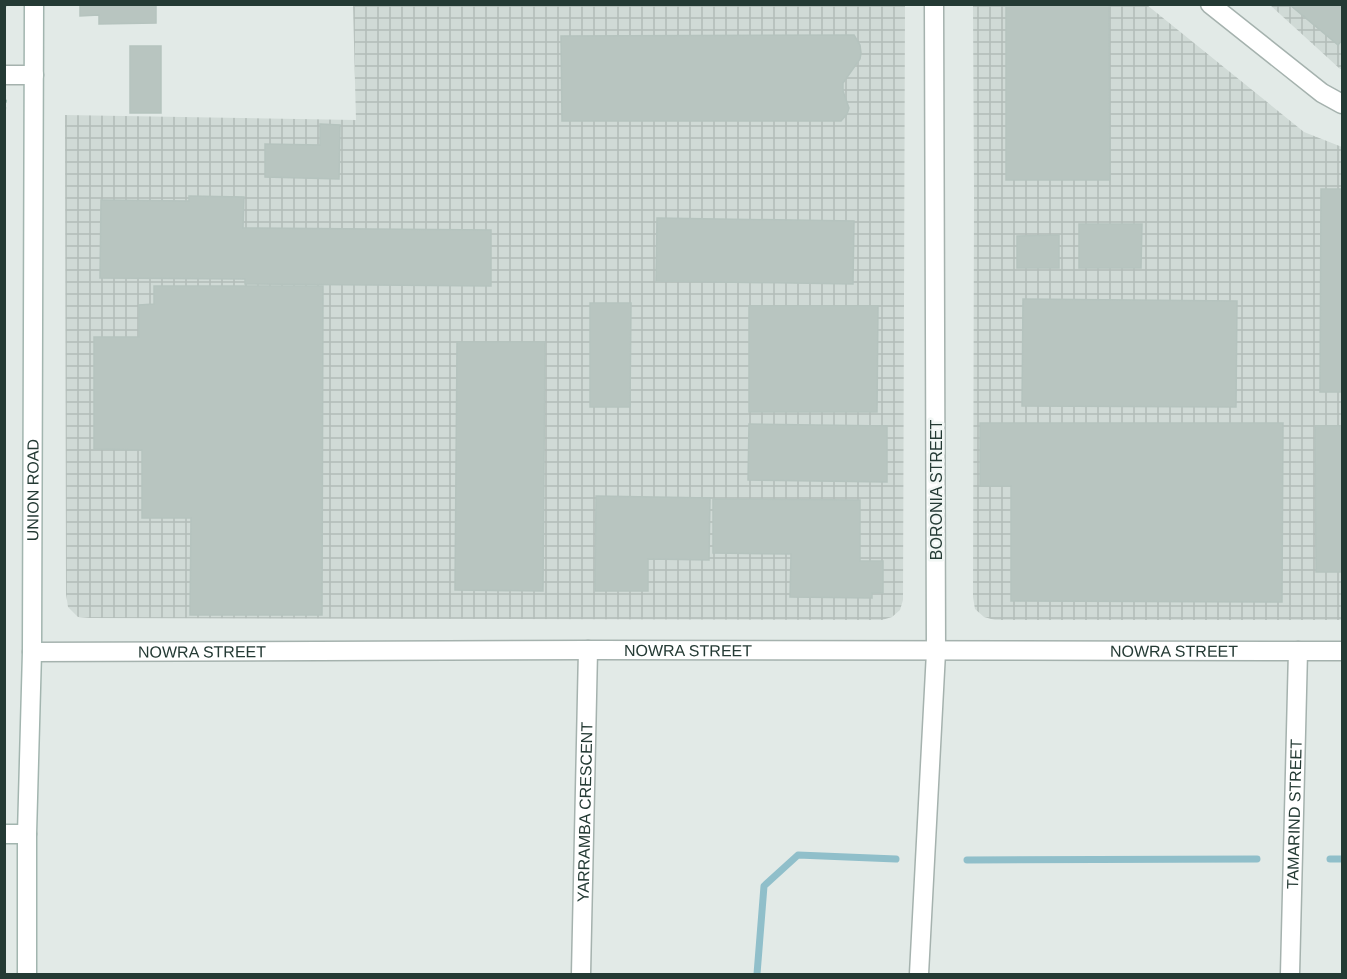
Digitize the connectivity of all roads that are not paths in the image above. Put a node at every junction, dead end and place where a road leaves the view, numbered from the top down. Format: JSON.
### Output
{"nodes":[{"id":1,"x":34,"y":4,"type":"edge"},
{"id":2,"x":934,"y":4,"type":"edge"},
{"id":3,"x":1210,"y":4,"type":"edge"},
{"id":4,"x":4,"y":75,"type":"edge"},
{"id":5,"x":34,"y":75,"type":"junction"},
{"id":6,"x":1342,"y":104,"type":"edge"},
{"id":7,"x":588,"y":650,"type":"junction"},
{"id":8,"x":1298,"y":651,"type":"junction"},
{"id":9,"x":1342,"y":651,"type":"edge"},
{"id":10,"x":32,"y":652,"type":"junction"},
{"id":11,"x":936,"y":652,"type":"junction"},
{"id":12,"x":4,"y":834,"type":"edge"},
{"id":13,"x":27,"y":834,"type":"junction"},
{"id":14,"x":27,"y":975,"type":"edge"},
{"id":15,"x":581,"y":975,"type":"edge"},
{"id":16,"x":919,"y":975,"type":"edge"},
{"id":17,"x":1290,"y":975,"type":"edge"}],
"edges":[{"from":1,"to":5,"type":"street","name":"UNION ROAD"},
{"from":2,"to":11,"type":"street","name":"BORONIA STREET"},
{"from":3,"to":6,"type":"street"},
{"from":4,"to":5,"type":"street"},
{"from":5,"to":10,"type":"street","name":"UNION ROAD"},
{"from":7,"to":10,"type":"street","name":"NOWRA STREET"},
{"from":7,"to":11,"type":"street","name":"NOWRA STREET"},
{"from":7,"to":15,"type":"street","name":"YARRAMBA CRESCENT"},
{"from":8,"to":9,"type":"street","name":"NOWRA STREET"},
{"from":8,"to":11,"type":"street","name":"NOWRA STREET"},
{"from":8,"to":17,"type":"street","name":"TAMARIND STREET"},
{"from":10,"to":13,"type":"street","name":"UNION ROAD"},
{"from":11,"to":16,"type":"street","name":"BORONIA STREET"},
{"from":12,"to":13,"type":"street"},
{"from":13,"to":14,"type":"street","name":"UNION ROAD"}]}
